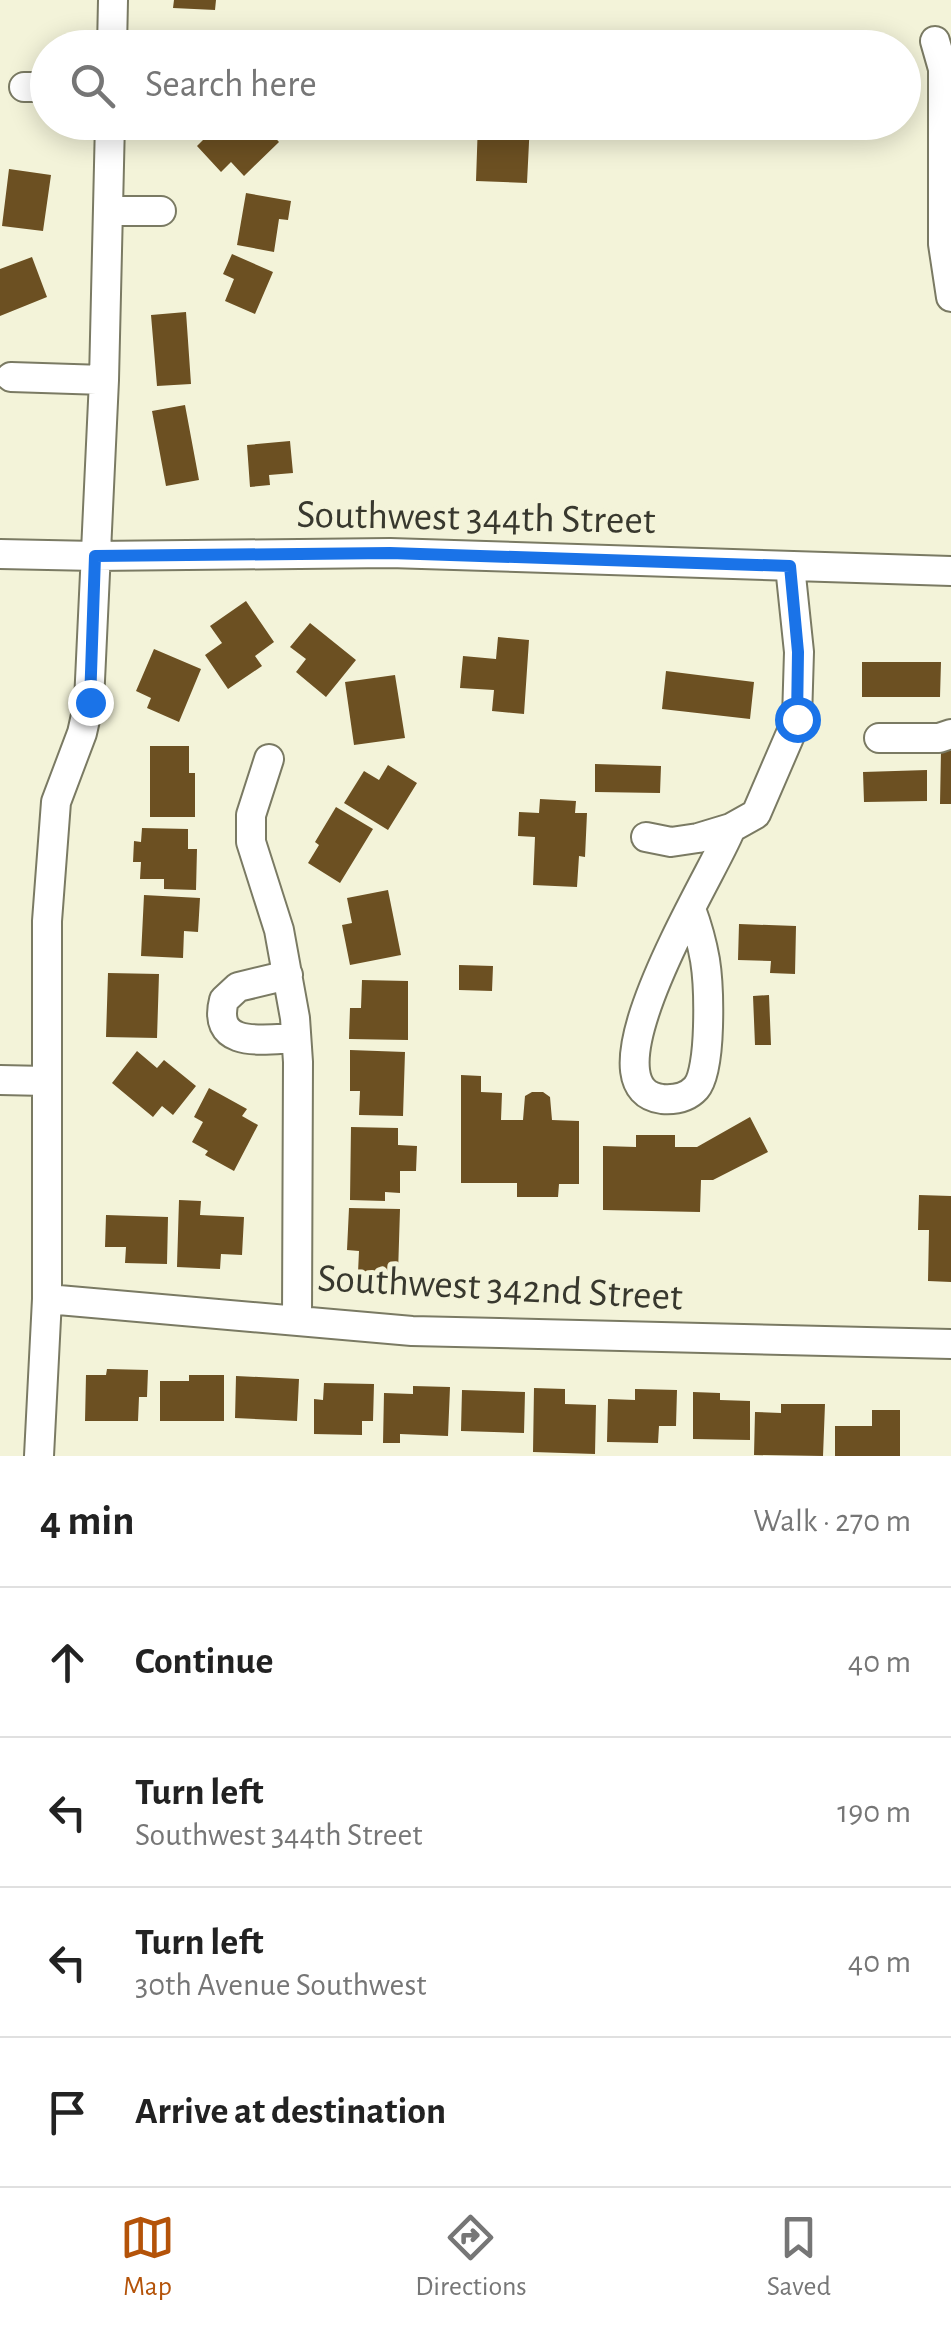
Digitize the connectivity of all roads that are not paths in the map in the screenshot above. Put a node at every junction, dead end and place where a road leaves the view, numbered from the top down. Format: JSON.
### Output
{"nodes":[{"id":1,"x":113,"y":0,"type":"edge"},
{"id":2,"x":112,"y":30,"type":"edge"},
{"id":3,"x":935,"y":41,"type":"dead end"},
{"id":4,"x":110,"y":140,"type":"edge"},
{"id":5,"x":160,"y":211,"type":"dead end"},
{"id":6,"x":109,"y":212,"type":"junction"},
{"id":7,"x":951,"y":297,"type":"edge"},
{"id":8,"x":11,"y":377,"type":"dead end"},
{"id":9,"x":104,"y":380,"type":"junction"},
{"id":10,"x":0,"y":554,"type":"edge"},
{"id":11,"x":95,"y":556,"type":"junction"},
{"id":12,"x":790,"y":566,"type":"junction"},
{"id":13,"x":951,"y":571,"type":"edge"},
{"id":14,"x":951,"y":734,"type":"edge"},
{"id":15,"x":879,"y":738,"type":"dead end"},
{"id":16,"x":269,"y":760,"type":"dead end"},
{"id":17,"x":730,"y":828,"type":"junction"},
{"id":18,"x":646,"y":837,"type":"dead end"},
{"id":19,"x":691,"y":908,"type":"junction"},
{"id":20,"x":288,"y":974,"type":"junction"},
{"id":21,"x":296,"y":1038,"type":"junction"},
{"id":22,"x":0,"y":1080,"type":"edge"},
{"id":23,"x":46,"y":1080,"type":"junction"},
{"id":24,"x":46,"y":1299,"type":"junction"},
{"id":25,"x":297,"y":1319,"type":"junction"},
{"id":26,"x":951,"y":1344,"type":"edge"},
{"id":27,"x":40,"y":1456,"type":"edge"}],
"edges":[{"from":1,"to":2,"type":"street"},
{"from":3,"to":7,"type":"street"},
{"from":4,"to":6,"type":"street"},
{"from":5,"to":6,"type":"street"},
{"from":6,"to":9,"type":"street"},
{"from":8,"to":9,"type":"street"},
{"from":9,"to":11,"type":"street"},
{"from":10,"to":11,"type":"street","name":"Southwest 344th Street"},
{"from":11,"to":12,"type":"street","name":"Southwest 344th Street"},
{"from":11,"to":23,"type":"street"},
{"from":12,"to":13,"type":"street","name":"Southwest 344th Street"},
{"from":12,"to":17,"type":"street"},
{"from":14,"to":15,"type":"street"},
{"from":16,"to":20,"type":"street"},
{"from":17,"to":18,"type":"street"},
{"from":17,"to":19,"type":"street"},
{"from":19,"to":19,"type":"street"},
{"from":20,"to":21,"type":"street"},
{"from":20,"to":21,"type":"street"},
{"from":21,"to":25,"type":"street"},
{"from":22,"to":23,"type":"street"},
{"from":23,"to":24,"type":"street"},
{"from":24,"to":25,"type":"street","name":"Southwest 342nd Street"},
{"from":24,"to":27,"type":"street"},
{"from":25,"to":26,"type":"street","name":"Southwest 342nd Street"}]}
